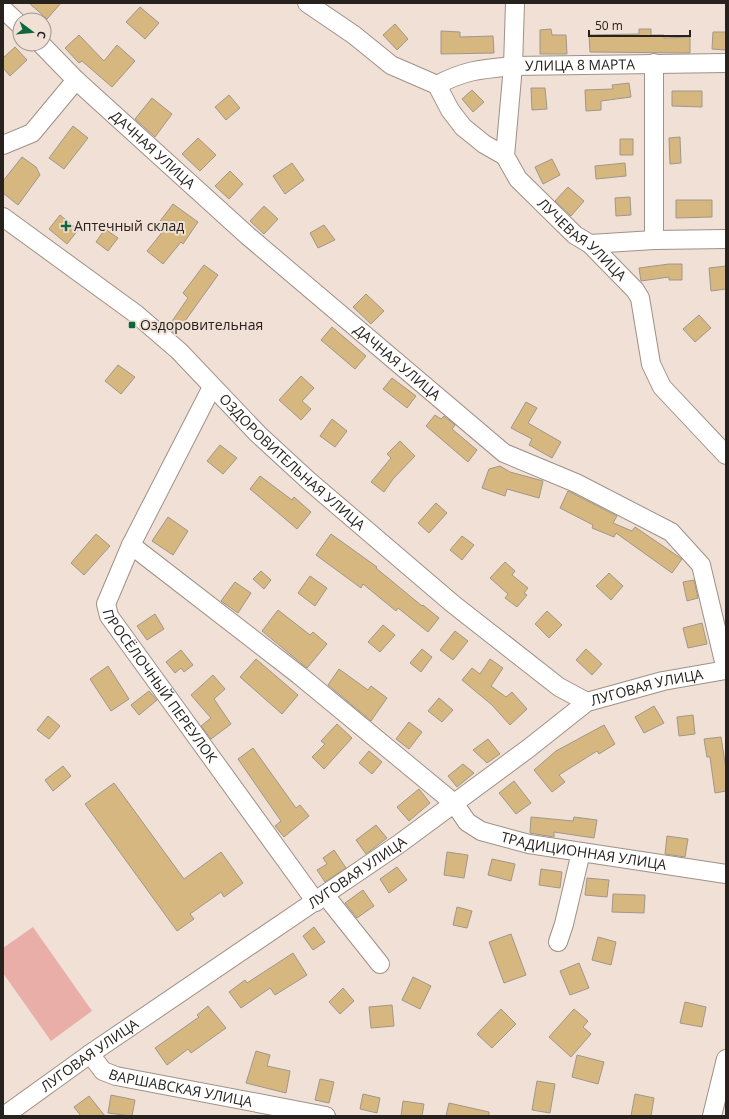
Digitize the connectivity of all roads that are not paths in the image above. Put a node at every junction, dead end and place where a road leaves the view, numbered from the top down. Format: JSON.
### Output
{"nodes":[{"id":1,"x":307,"y":3,"type":"edge"},
{"id":2,"x":515,"y":3,"type":"edge"},
{"id":3,"x":3,"y":10,"type":"edge"},
{"id":4,"x":12,"y":18,"type":"edge"},
{"id":5,"x":49,"y":52,"type":"edge"},
{"id":6,"x":654,"y":63,"type":"junction"},
{"id":7,"x":726,"y":63,"type":"edge"},
{"id":8,"x":513,"y":66,"type":"junction"},
{"id":9,"x":76,"y":80,"type":"junction"},
{"id":10,"x":437,"y":85,"type":"junction"},
{"id":11,"x":3,"y":145,"type":"edge"},
{"id":12,"x":505,"y":156,"type":"junction"},
{"id":13,"x":3,"y":217,"type":"edge"},
{"id":14,"x":654,"y":240,"type":"junction"},
{"id":15,"x":726,"y":240,"type":"edge"},
{"id":16,"x":590,"y":244,"type":"junction"},
{"id":17,"x":212,"y":387,"type":"junction"},
{"id":18,"x":726,"y":455,"type":"edge"},
{"id":19,"x":131,"y":545,"type":"junction"},
{"id":20,"x":726,"y":670,"type":"edge"},
{"id":21,"x":587,"y":702,"type":"junction"},
{"id":22,"x":454,"y":803,"type":"junction"},
{"id":23,"x":581,"y":852,"type":"junction"},
{"id":24,"x":726,"y":874,"type":"edge"},
{"id":25,"x":321,"y":898,"type":"junction"},
{"id":26,"x":558,"y":942,"type":"dead end"},
{"id":27,"x":380,"y":964,"type":"dead end"},
{"id":28,"x":90,"y":1054,"type":"junction"},
{"id":29,"x":726,"y":1059,"type":"edge"},
{"id":30,"x":4,"y":1116,"type":"edge"},
{"id":31,"x":326,"y":1116,"type":"edge"},
{"id":32,"x":712,"y":1116,"type":"edge"}],
"edges":[{"from":1,"to":10,"type":"street"},
{"from":2,"to":8,"type":"street"},
{"from":3,"to":4,"type":"street"},
{"from":5,"to":9,"type":"street","name":"ДАЧНАЯ УЛИЦА"},
{"from":6,"to":7,"type":"street","name":"УЛИЦА 8 МАРТА"},
{"from":6,"to":8,"type":"street","name":"УЛИЦА 8 МАРТА"},
{"from":6,"to":14,"type":"street"},
{"from":8,"to":10,"type":"street","name":"УЛИЦА 8 МАРТА"},
{"from":8,"to":12,"type":"street"},
{"from":9,"to":11,"type":"street"},
{"from":9,"to":20,"type":"street","name":"ДАЧНАЯ УЛИЦА"},
{"from":10,"to":12,"type":"street"},
{"from":12,"to":16,"type":"street","name":"ЛУЧЕВАЯ УЛИЦА"},
{"from":13,"to":17,"type":"street","name":"ОЗДОРОВИТЕЛЬНАЯ УЛИЦА"},
{"from":14,"to":15,"type":"street"},
{"from":14,"to":16,"type":"street"},
{"from":16,"to":18,"type":"street","name":"ЛУЧЕВАЯ УЛИЦА"},
{"from":17,"to":19,"type":"street","name":"ПРОСЁЛОЧНЫЙ ПЕРЕУЛОК"},
{"from":17,"to":21,"type":"street","name":"ОЗДОРОВИТЕЛЬНАЯ УЛИЦА"},
{"from":19,"to":22,"type":"street","name":"ТРАДИЦИОННАЯ УЛИЦА"},
{"from":19,"to":25,"type":"street","name":"ПРОСЁЛОЧНЫЙ ПЕРЕУЛОК"},
{"from":20,"to":21,"type":"street","name":"ЛУГОВАЯ УЛИЦА"},
{"from":21,"to":22,"type":"street","name":"ЛУГОВАЯ УЛИЦА"},
{"from":22,"to":23,"type":"street","name":"ТРАДИЦИОННАЯ УЛИЦА"},
{"from":22,"to":25,"type":"street","name":"ЛУГОВАЯ УЛИЦА"},
{"from":23,"to":24,"type":"street","name":"ТРАДИЦИОННАЯ УЛИЦА"},
{"from":23,"to":26,"type":"street"},
{"from":25,"to":27,"type":"street","name":"ПРОСЁЛОЧНЫЙ ПЕРЕУЛОК"},
{"from":25,"to":28,"type":"street","name":"ЛУГОВАЯ УЛИЦА"},
{"from":28,"to":30,"type":"street","name":"ЛУГОВАЯ УЛИЦА"},
{"from":28,"to":31,"type":"street","name":"ВАРШАВСКАЯ УЛИЦА"},
{"from":29,"to":32,"type":"street"}]}
